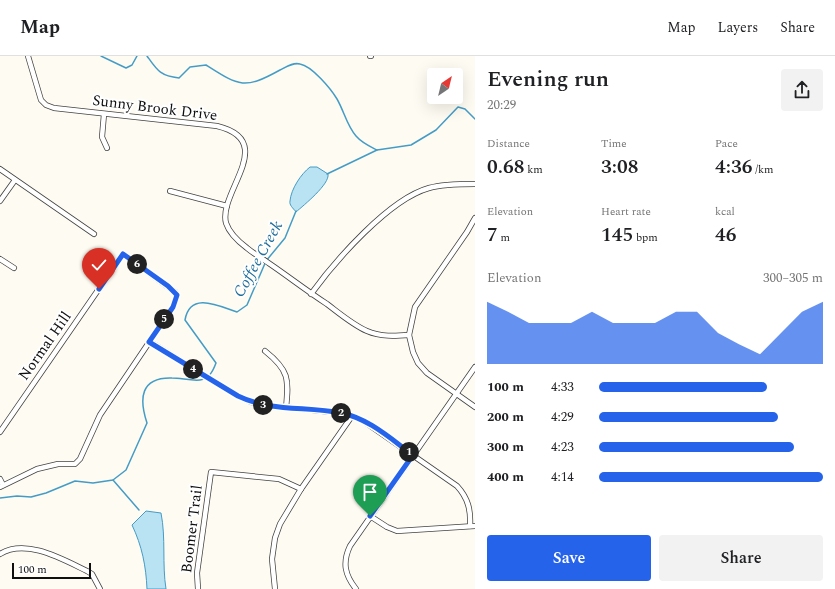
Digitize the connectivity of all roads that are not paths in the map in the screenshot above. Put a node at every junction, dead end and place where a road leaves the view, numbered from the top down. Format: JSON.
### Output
{"nodes":[{"id":1,"x":28,"y":56,"type":"edge"},
{"id":2,"x":104,"y":114,"type":"junction"},
{"id":3,"x":108,"y":148,"type":"dead end"},
{"id":4,"x":0,"y":169,"type":"edge"},
{"id":5,"x":15,"y":180,"type":"junction"},
{"id":6,"x":475,"y":184,"type":"edge"},
{"id":7,"x":170,"y":191,"type":"dead end"},
{"id":8,"x":0,"y":201,"type":"edge"},
{"id":9,"x":227,"y":206,"type":"junction"},
{"id":10,"x":475,"y":218,"type":"edge"},
{"id":11,"x":94,"y":234,"type":"dead end"},
{"id":12,"x":0,"y":259,"type":"edge"},
{"id":13,"x":14,"y":268,"type":"dead end"},
{"id":14,"x":311,"y":294,"type":"junction"},
{"id":15,"x":409,"y":335,"type":"junction"},
{"id":16,"x":149,"y":342,"type":"junction"},
{"id":17,"x":265,"y":351,"type":"dead end"},
{"id":18,"x":475,"y":367,"type":"edge"},
{"id":19,"x":456,"y":394,"type":"junction"},
{"id":20,"x":475,"y":407,"type":"edge"},
{"id":21,"x":286,"y":408,"type":"junction"},
{"id":22,"x":352,"y":416,"type":"junction"},
{"id":23,"x":0,"y":432,"type":"edge"},
{"id":24,"x":413,"y":455,"type":"junction"},
{"id":25,"x":0,"y":479,"type":"edge"},
{"id":26,"x":2,"y":486,"type":"edge"},
{"id":27,"x":301,"y":489,"type":"junction"},
{"id":28,"x":370,"y":516,"type":"junction"},
{"id":29,"x":473,"y":526,"type":"edge"},
{"id":30,"x":0,"y":554,"type":"edge"},
{"id":31,"x":100,"y":589,"type":"edge"},
{"id":32,"x":198,"y":589,"type":"edge"},
{"id":33,"x":275,"y":589,"type":"edge"},
{"id":34,"x":356,"y":589,"type":"edge"}],
"edges":[{"from":1,"to":2,"type":"street","name":"Sunny Brook Drive"},
{"from":2,"to":3,"type":"street"},
{"from":2,"to":9,"type":"street","name":"Sunny Brook Drive"},
{"from":4,"to":5,"type":"street"},
{"from":5,"to":8,"type":"street"},
{"from":5,"to":11,"type":"street"},
{"from":6,"to":14,"type":"street"},
{"from":7,"to":9,"type":"street"},
{"from":9,"to":14,"type":"street","name":"Sunny Brook Drive"},
{"from":10,"to":15,"type":"street"},
{"from":12,"to":13,"type":"street"},
{"from":14,"to":15,"type":"street","name":"Sunny Brook Drive"},
{"from":15,"to":19,"type":"street"},
{"from":16,"to":21,"type":"street"},
{"from":16,"to":23,"type":"street","name":"Normal Hill"},
{"from":16,"to":26,"type":"street"},
{"from":17,"to":21,"type":"street"},
{"from":18,"to":19,"type":"street"},
{"from":19,"to":20,"type":"street"},
{"from":19,"to":24,"type":"street"},
{"from":21,"to":22,"type":"street"},
{"from":22,"to":24,"type":"street"},
{"from":22,"to":27,"type":"street"},
{"from":24,"to":28,"type":"street"},
{"from":24,"to":29,"type":"street"},
{"from":25,"to":26,"type":"street"},
{"from":27,"to":32,"type":"street","name":"Boomer Trail"},
{"from":27,"to":33,"type":"street"},
{"from":28,"to":29,"type":"street"},
{"from":28,"to":34,"type":"street"},
{"from":30,"to":31,"type":"street"}]}
